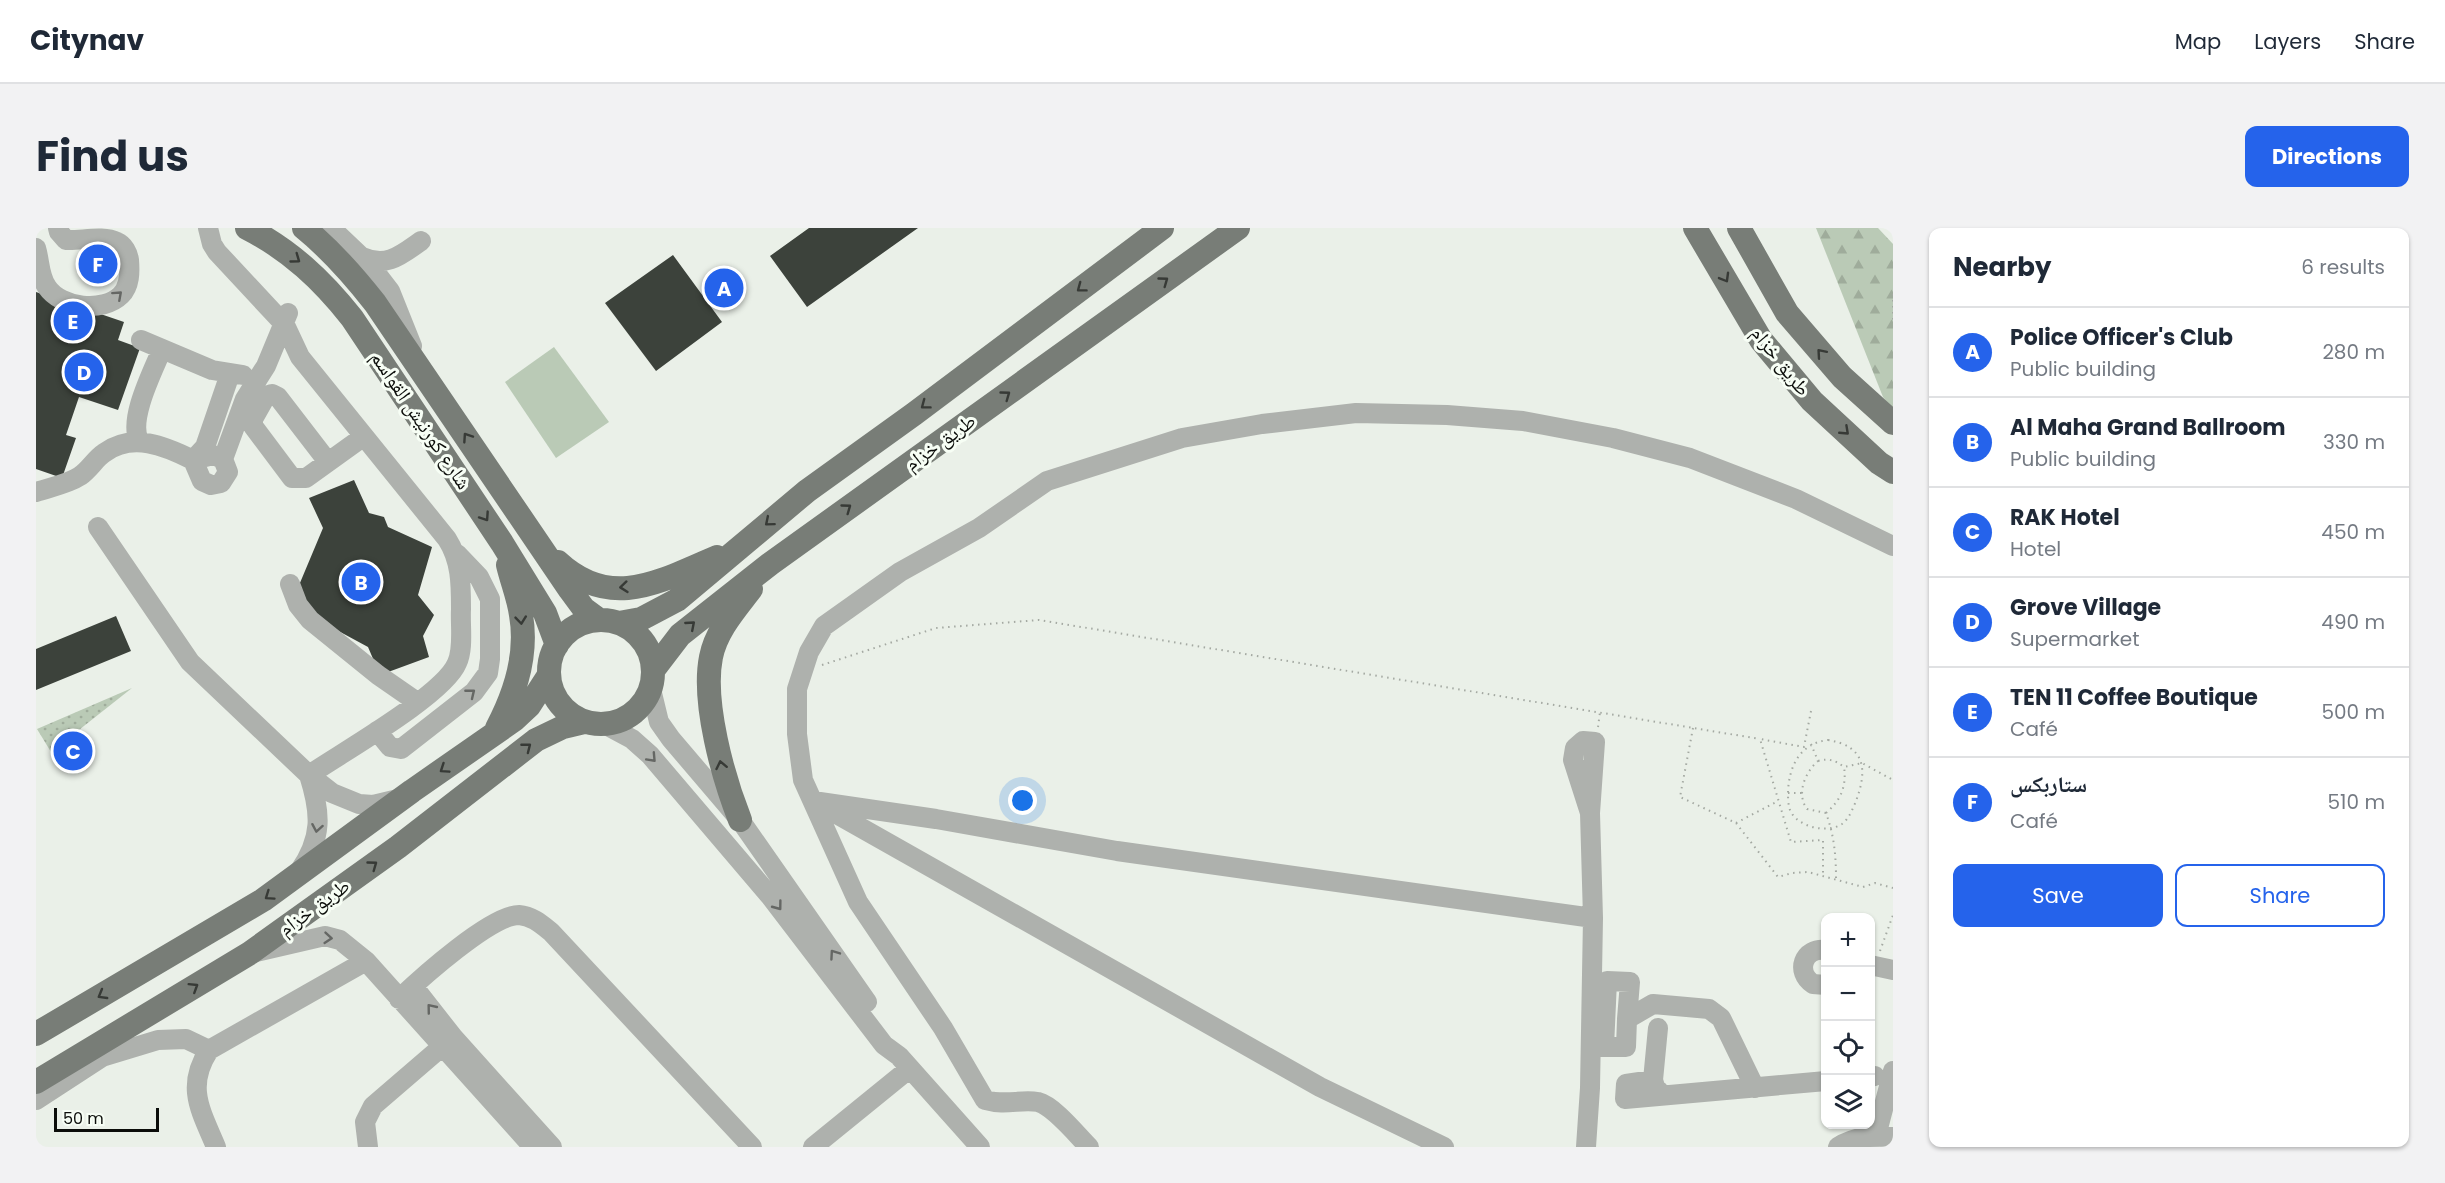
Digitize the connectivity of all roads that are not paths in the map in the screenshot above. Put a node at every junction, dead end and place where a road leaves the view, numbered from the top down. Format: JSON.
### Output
{"nodes":[{"id":1,"x":58,"y":228,"type":"edge"},
{"id":2,"x":208,"y":228,"type":"edge"},
{"id":3,"x":224,"y":228,"type":"edge"},
{"id":4,"x":247,"y":228,"type":"edge"},
{"id":5,"x":304,"y":228,"type":"edge"},
{"id":6,"x":331,"y":228,"type":"edge"},
{"id":7,"x":1162,"y":228,"type":"edge"},
{"id":8,"x":1238,"y":228,"type":"edge"},
{"id":9,"x":1695,"y":228,"type":"edge"},
{"id":10,"x":1739,"y":228,"type":"edge"},
{"id":11,"x":421,"y":241,"type":"dead end"},
{"id":12,"x":36,"y":248,"type":"edge"},
{"id":13,"x":362,"y":257,"type":"junction"},
{"id":14,"x":394,"y":260,"type":"junction"},
{"id":15,"x":390,"y":291,"type":"junction"},
{"id":16,"x":279,"y":311,"type":"junction"},
{"id":17,"x":141,"y":340,"type":"dead end"},
{"id":18,"x":162,"y":348,"type":"junction"},
{"id":19,"x":243,"y":377,"type":"junction"},
{"id":20,"x":429,"y":380,"type":"junction"},
{"id":21,"x":1893,"y":423,"type":"edge"},
{"id":22,"x":363,"y":437,"type":"junction"},
{"id":23,"x":139,"y":441,"type":"junction"},
{"id":24,"x":223,"y":459,"type":"junction"},
{"id":25,"x":193,"y":460,"type":"junction"},
{"id":26,"x":328,"y":462,"type":"dead end"},
{"id":27,"x":1893,"y":472,"type":"edge"},
{"id":28,"x":36,"y":492,"type":"edge"},
{"id":29,"x":98,"y":527,"type":"dead end"},
{"id":30,"x":502,"y":543,"type":"junction"},
{"id":31,"x":541,"y":546,"type":"junction"},
{"id":32,"x":1893,"y":546,"type":"edge"},
{"id":33,"x":739,"y":548,"type":"junction"},
{"id":34,"x":454,"y":552,"type":"junction"},
{"id":35,"x":770,"y":564,"type":"junction"},
{"id":36,"x":290,"y":584,"type":"dead end"},
{"id":37,"x":609,"y":622,"type":"junction"},
{"id":38,"x":556,"y":645,"type":"junction"},
{"id":39,"x":549,"y":675,"type":"junction"},
{"id":40,"x":652,"y":679,"type":"junction"},
{"id":41,"x":417,"y":702,"type":"junction"},
{"id":42,"x":594,"y":723,"type":"junction"},
{"id":43,"x":377,"y":731,"type":"junction"},
{"id":44,"x":494,"y":735,"type":"junction"},
{"id":45,"x":354,"y":748,"type":"junction"},
{"id":46,"x":309,"y":775,"type":"junction"},
{"id":47,"x":412,"y":791,"type":"junction"},
{"id":48,"x":342,"y":798,"type":"junction"},
{"id":49,"x":813,"y":801,"type":"junction"},
{"id":50,"x":1590,"y":813,"type":"dead end"},
{"id":51,"x":915,"y":816,"type":"junction"},
{"id":52,"x":740,"y":820,"type":"junction"},
{"id":53,"x":902,"y":850,"type":"junction"},
{"id":54,"x":296,"y":877,"type":"junction"},
{"id":55,"x":1593,"y":918,"type":"junction"},
{"id":56,"x":1821,"y":950,"type":"edge"},
{"id":57,"x":250,"y":953,"type":"junction"},
{"id":58,"x":366,"y":961,"type":"junction"},
{"id":59,"x":1877,"y":969,"type":"edge"},
{"id":60,"x":1893,"y":982,"type":"edge"},
{"id":61,"x":1821,"y":985,"type":"edge"},
{"id":62,"x":406,"y":993,"type":"junction"},
{"id":63,"x":160,"y":1008,"type":"junction"},
{"id":64,"x":1627,"y":1019,"type":"dead end"},
{"id":65,"x":1658,"y":1028,"type":"dead end"},
{"id":66,"x":36,"y":1034,"type":"edge"},
{"id":67,"x":448,"y":1041,"type":"junction"},
{"id":68,"x":209,"y":1050,"type":"junction"},
{"id":69,"x":102,"y":1057,"type":"junction"},
{"id":70,"x":904,"y":1062,"type":"junction"},
{"id":71,"x":1893,"y":1064,"type":"edge"},
{"id":72,"x":1880,"y":1074,"type":"edge"},
{"id":73,"x":1653,"y":1080,"type":"junction"},
{"id":74,"x":1821,"y":1081,"type":"edge"},
{"id":75,"x":36,"y":1082,"type":"edge"},
{"id":76,"x":1755,"y":1088,"type":"junction"},
{"id":77,"x":1672,"y":1095,"type":"junction"},
{"id":78,"x":36,"y":1100,"type":"edge"},
{"id":79,"x":1885,"y":1137,"type":"edge"},
{"id":80,"x":216,"y":1147,"type":"edge"},
{"id":81,"x":368,"y":1147,"type":"edge"},
{"id":82,"x":533,"y":1147,"type":"edge"},
{"id":83,"x":552,"y":1147,"type":"edge"},
{"id":84,"x":752,"y":1147,"type":"edge"},
{"id":85,"x":813,"y":1147,"type":"edge"},
{"id":86,"x":980,"y":1147,"type":"edge"},
{"id":87,"x":1089,"y":1147,"type":"edge"},
{"id":88,"x":1444,"y":1147,"type":"edge"},
{"id":89,"x":1586,"y":1147,"type":"edge"},
{"id":90,"x":1838,"y":1147,"type":"edge"}],
"edges":[{"from":12,"to":1,"type":"street","one_way":true},
{"from":2,"to":16,"type":"street"},
{"from":3,"to":16,"type":"street"},
{"from":4,"to":30,"type":"main road","name":"شارع كورنيش القواسم","one_way":true},
{"from":5,"to":20,"type":"main road","name":"شارع كورنيش القواسم"},
{"from":6,"to":13,"type":"street","name":"شارع كورنيش القواسم"},
{"from":7,"to":33,"type":"main road","name":"طريق خزام","one_way":true},
{"from":35,"to":8,"type":"main road","name":"طريق خزام","one_way":true},
{"from":9,"to":27,"type":"main road","name":"طريق خزام","one_way":true},
{"from":21,"to":10,"type":"main road","name":"طريق خزام","one_way":true},
{"from":11,"to":14,"type":"street"},
{"from":13,"to":14,"type":"street"},
{"from":13,"to":15,"type":"street","name":"شارع كورنيش القواسم"},
{"from":14,"to":15,"type":"street"},
{"from":15,"to":20,"type":"street","name":"شارع كورنيش القواسم"},
{"from":16,"to":19,"type":"street"},
{"from":16,"to":22,"type":"street"},
{"from":17,"to":18,"type":"street"},
{"from":18,"to":19,"type":"street"},
{"from":18,"to":23,"type":"street"},
{"from":19,"to":24,"type":"street"},
{"from":19,"to":25,"type":"street"},
{"from":31,"to":20,"type":"main road","name":"شارع كورنيش القواسم","one_way":true},
{"from":22,"to":26,"type":"street"},
{"from":22,"to":34,"type":"street"},
{"from":23,"to":25,"type":"street"},
{"from":23,"to":28,"type":"street"},
{"from":24,"to":25,"type":"street"},
{"from":24,"to":25,"type":"street"},
{"from":29,"to":46,"type":"street"},
{"from":30,"to":38,"type":"main road","name":"شارع كورنيش القواسم"},
{"from":30,"to":44,"type":"main road","one_way":true},
{"from":33,"to":31,"type":"main road","one_way":true},
{"from":31,"to":37,"type":"main road","name":"شارع كورنيش القواسم"},
{"from":32,"to":49,"type":"street"},
{"from":33,"to":37,"type":"main road","name":"طريق خزام"},
{"from":34,"to":41,"type":"street"},
{"from":43,"to":34,"type":"street","one_way":true},
{"from":40,"to":35,"type":"main road","name":"طريق خزام","one_way":true},
{"from":52,"to":35,"type":"main road","one_way":true},
{"from":36,"to":41,"type":"street"},
{"from":37,"to":38,"type":"main road"},
{"from":37,"to":40,"type":"main road"},
{"from":38,"to":39,"type":"main road"},
{"from":39,"to":42,"type":"main road"},
{"from":39,"to":44,"type":"main road","name":"طريق خزام"},
{"from":40,"to":42,"type":"main road"},
{"from":40,"to":52,"type":"street"},
{"from":41,"to":43,"type":"street"},
{"from":57,"to":42,"type":"main road","name":"طريق خزام","one_way":true},
{"from":42,"to":70,"type":"street","one_way":true},
{"from":43,"to":45,"type":"street"},
{"from":44,"to":47,"type":"main road","name":"طريق خزام","one_way":true},
{"from":45,"to":46,"type":"street"},
{"from":45,"to":48,"type":"street"},
{"from":46,"to":48,"type":"street"},
{"from":46,"to":54,"type":"street","one_way":true},
{"from":47,"to":48,"type":"street"},
{"from":47,"to":54,"type":"main road","name":"طريق خزام"},
{"from":49,"to":51,"type":"street"},
{"from":49,"to":53,"type":"street"},
{"from":49,"to":87,"type":"street"},
{"from":50,"to":55,"type":"street"},
{"from":51,"to":53,"type":"street"},
{"from":51,"to":55,"type":"street"},
{"from":70,"to":52,"type":"street","one_way":true},
{"from":53,"to":88,"type":"street"},
{"from":54,"to":66,"type":"main road","name":"طريق خزام","one_way":true},
{"from":55,"to":89,"type":"street"},
{"from":56,"to":61,"type":"street"},
{"from":57,"to":58,"type":"street","one_way":true},
{"from":63,"to":57,"type":"main road","name":"طريق خزام","one_way":true},
{"from":58,"to":62,"type":"street"},
{"from":58,"to":68,"type":"street"},
{"from":59,"to":60,"type":"street"},
{"from":62,"to":67,"type":"street"},
{"from":62,"to":84,"type":"street"},
{"from":63,"to":69,"type":"main road"},
{"from":63,"to":75,"type":"main road","name":"طريق خزام"},
{"from":64,"to":76,"type":"street"},
{"from":65,"to":73,"type":"street"},
{"from":67,"to":81,"type":"street"},
{"from":67,"to":82,"type":"street"},
{"from":67,"to":83,"type":"street"},
{"from":68,"to":69,"type":"street"},
{"from":68,"to":80,"type":"street"},
{"from":69,"to":78,"type":"street"},
{"from":70,"to":85,"type":"street"},
{"from":70,"to":86,"type":"street"},
{"from":71,"to":72,"type":"street"},
{"from":72,"to":79,"type":"street"},
{"from":73,"to":77,"type":"street"},
{"from":73,"to":77,"type":"street"},
{"from":74,"to":76,"type":"street"},
{"from":76,"to":77,"type":"street"},
{"from":79,"to":90,"type":"street"}]}
